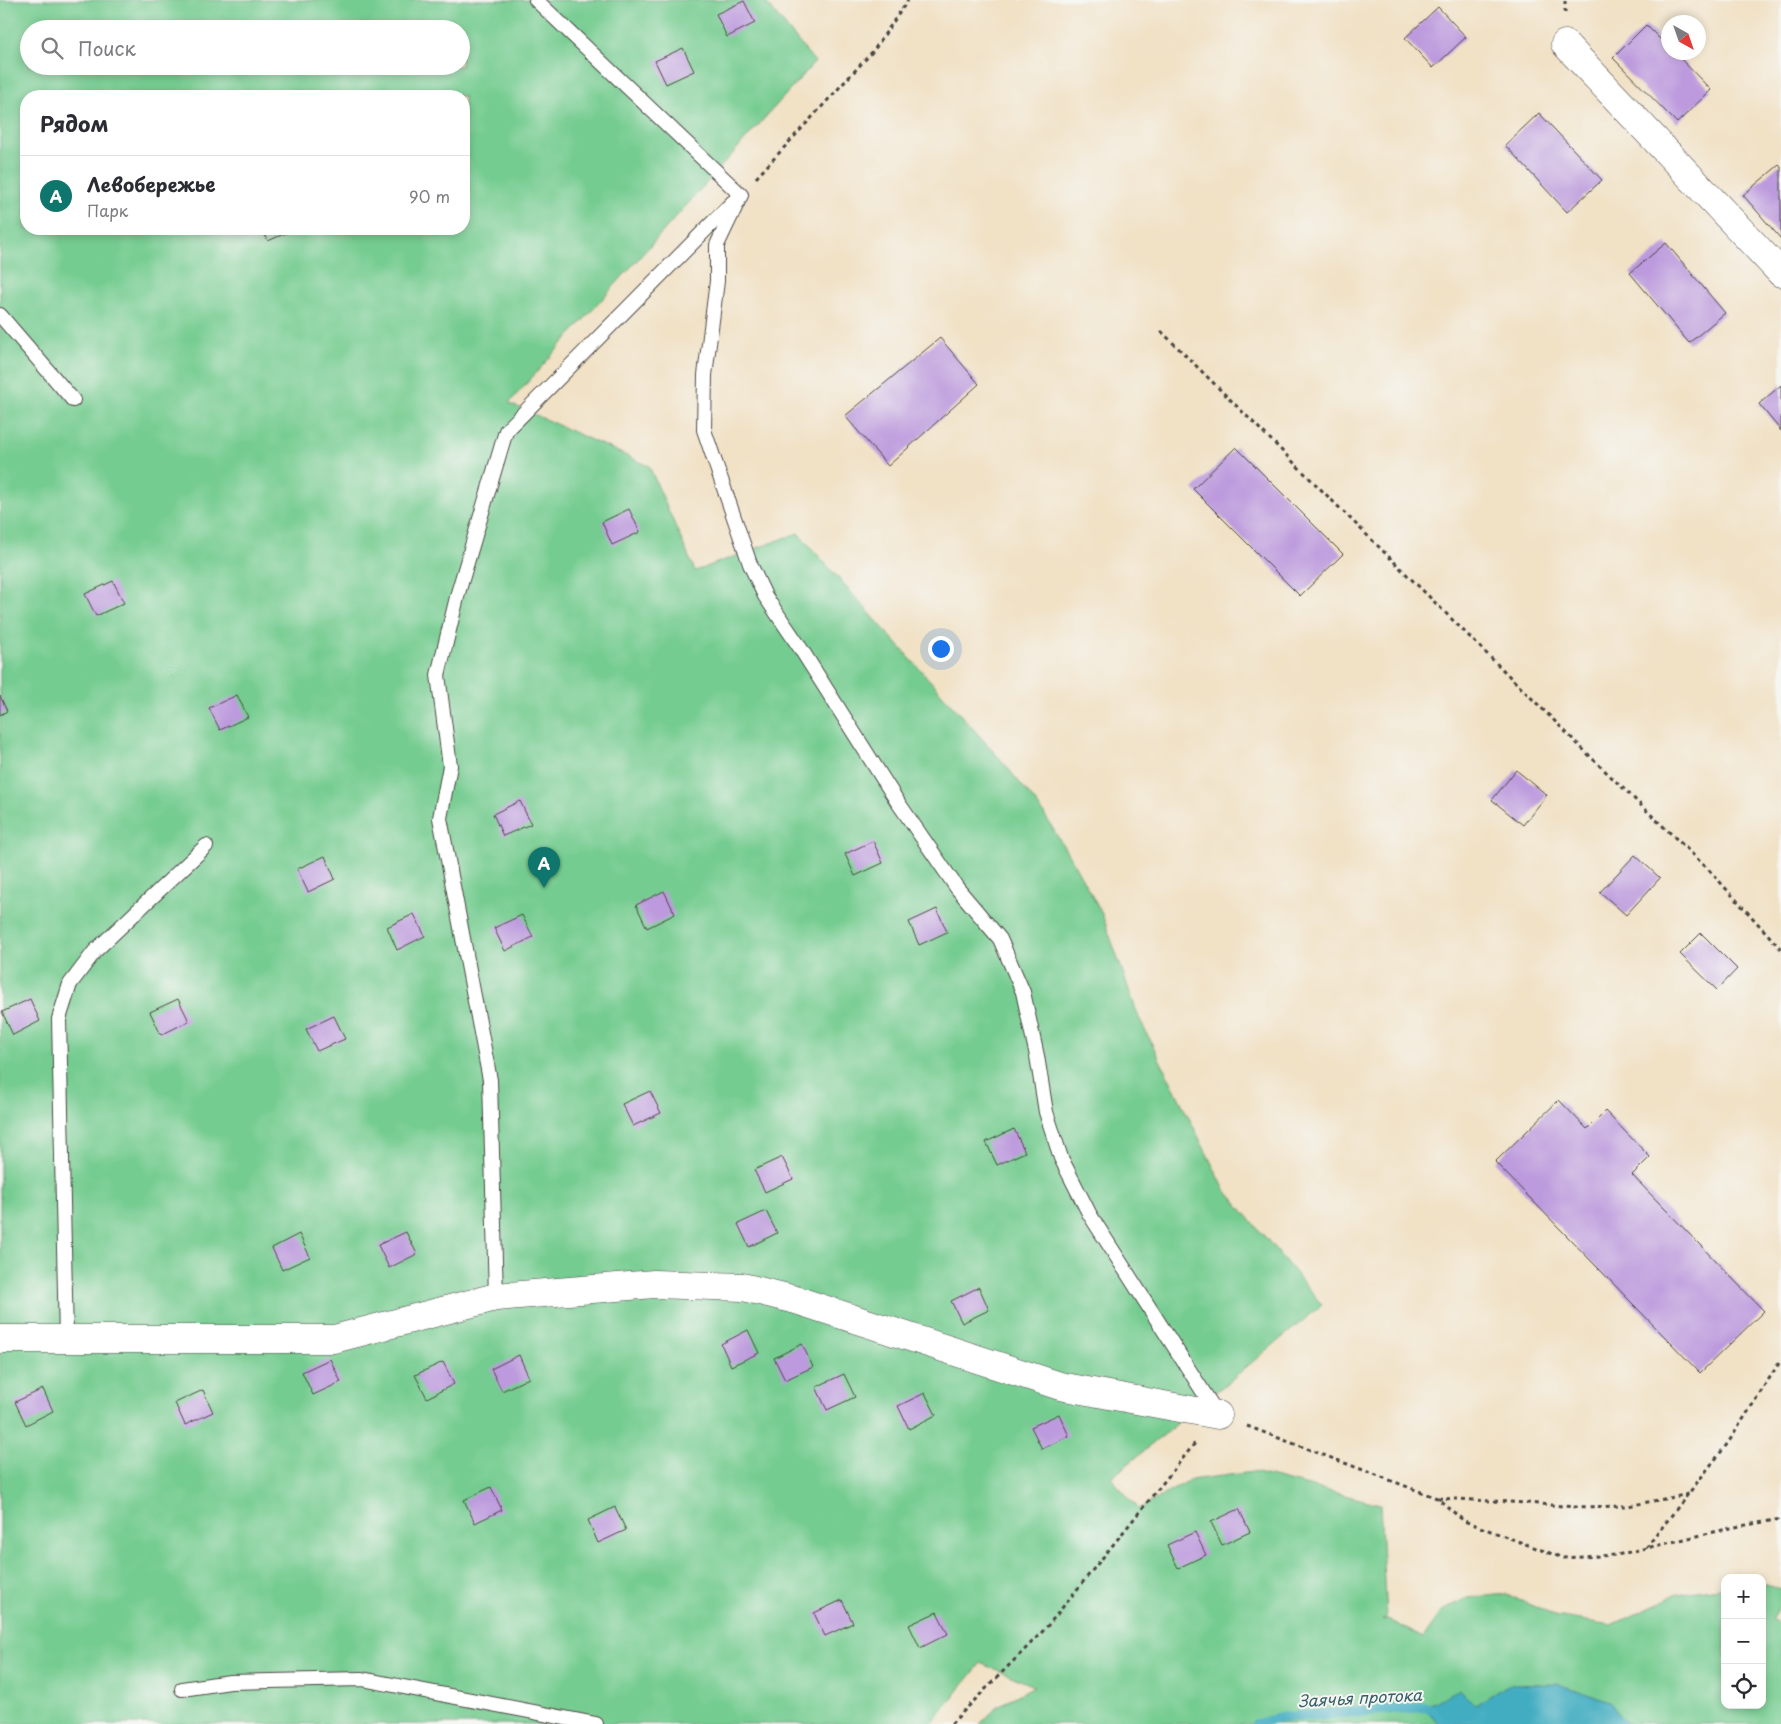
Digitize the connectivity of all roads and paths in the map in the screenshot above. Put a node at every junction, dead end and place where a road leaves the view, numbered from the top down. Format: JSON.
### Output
{"nodes":[{"id":1,"x":536,"y":0,"type":"edge"},
{"id":2,"x":908,"y":0,"type":"edge"},
{"id":3,"x":1565,"y":44,"type":"dead end"},
{"id":4,"x":741,"y":195,"type":"junction"},
{"id":5,"x":1781,"y":273,"type":"edge"},
{"id":6,"x":0,"y":316,"type":"edge"},
{"id":7,"x":1161,"y":331,"type":"dead end"},
{"id":8,"x":73,"y":400,"type":"dead end"},
{"id":9,"x":206,"y":846,"type":"dead end"},
{"id":10,"x":1781,"y":949,"type":"edge"},
{"id":11,"x":496,"y":1297,"type":"junction"},
{"id":12,"x":66,"y":1338,"type":"junction"},
{"id":13,"x":0,"y":1339,"type":"edge"},
{"id":14,"x":1781,"y":1360,"type":"edge"},
{"id":15,"x":1218,"y":1415,"type":"junction"},
{"id":16,"x":1688,"y":1494,"type":"junction"},
{"id":17,"x":1437,"y":1498,"type":"junction"},
{"id":18,"x":1781,"y":1519,"type":"edge"},
{"id":19,"x":1646,"y":1548,"type":"junction"},
{"id":20,"x":182,"y":1689,"type":"dead end"},
{"id":21,"x":596,"y":1724,"type":"edge"},
{"id":22,"x":951,"y":1724,"type":"edge"}],
"edges":[{"from":1,"to":4,"type":"lane"},
{"from":2,"to":4,"type":"path"},
{"from":3,"to":5,"type":"street"},
{"from":4,"to":11,"type":"lane"},
{"from":4,"to":15,"type":"lane"},
{"from":6,"to":8,"type":"lane"},
{"from":7,"to":10,"type":"path"},
{"from":9,"to":12,"type":"lane"},
{"from":11,"to":12,"type":"street"},
{"from":11,"to":15,"type":"street"},
{"from":12,"to":13,"type":"street"},
{"from":14,"to":16,"type":"path"},
{"from":15,"to":17,"type":"path"},
{"from":15,"to":22,"type":"path"},
{"from":16,"to":17,"type":"path"},
{"from":16,"to":19,"type":"path"},
{"from":17,"to":19,"type":"path"},
{"from":18,"to":19,"type":"path"},
{"from":20,"to":21,"type":"lane"}]}
